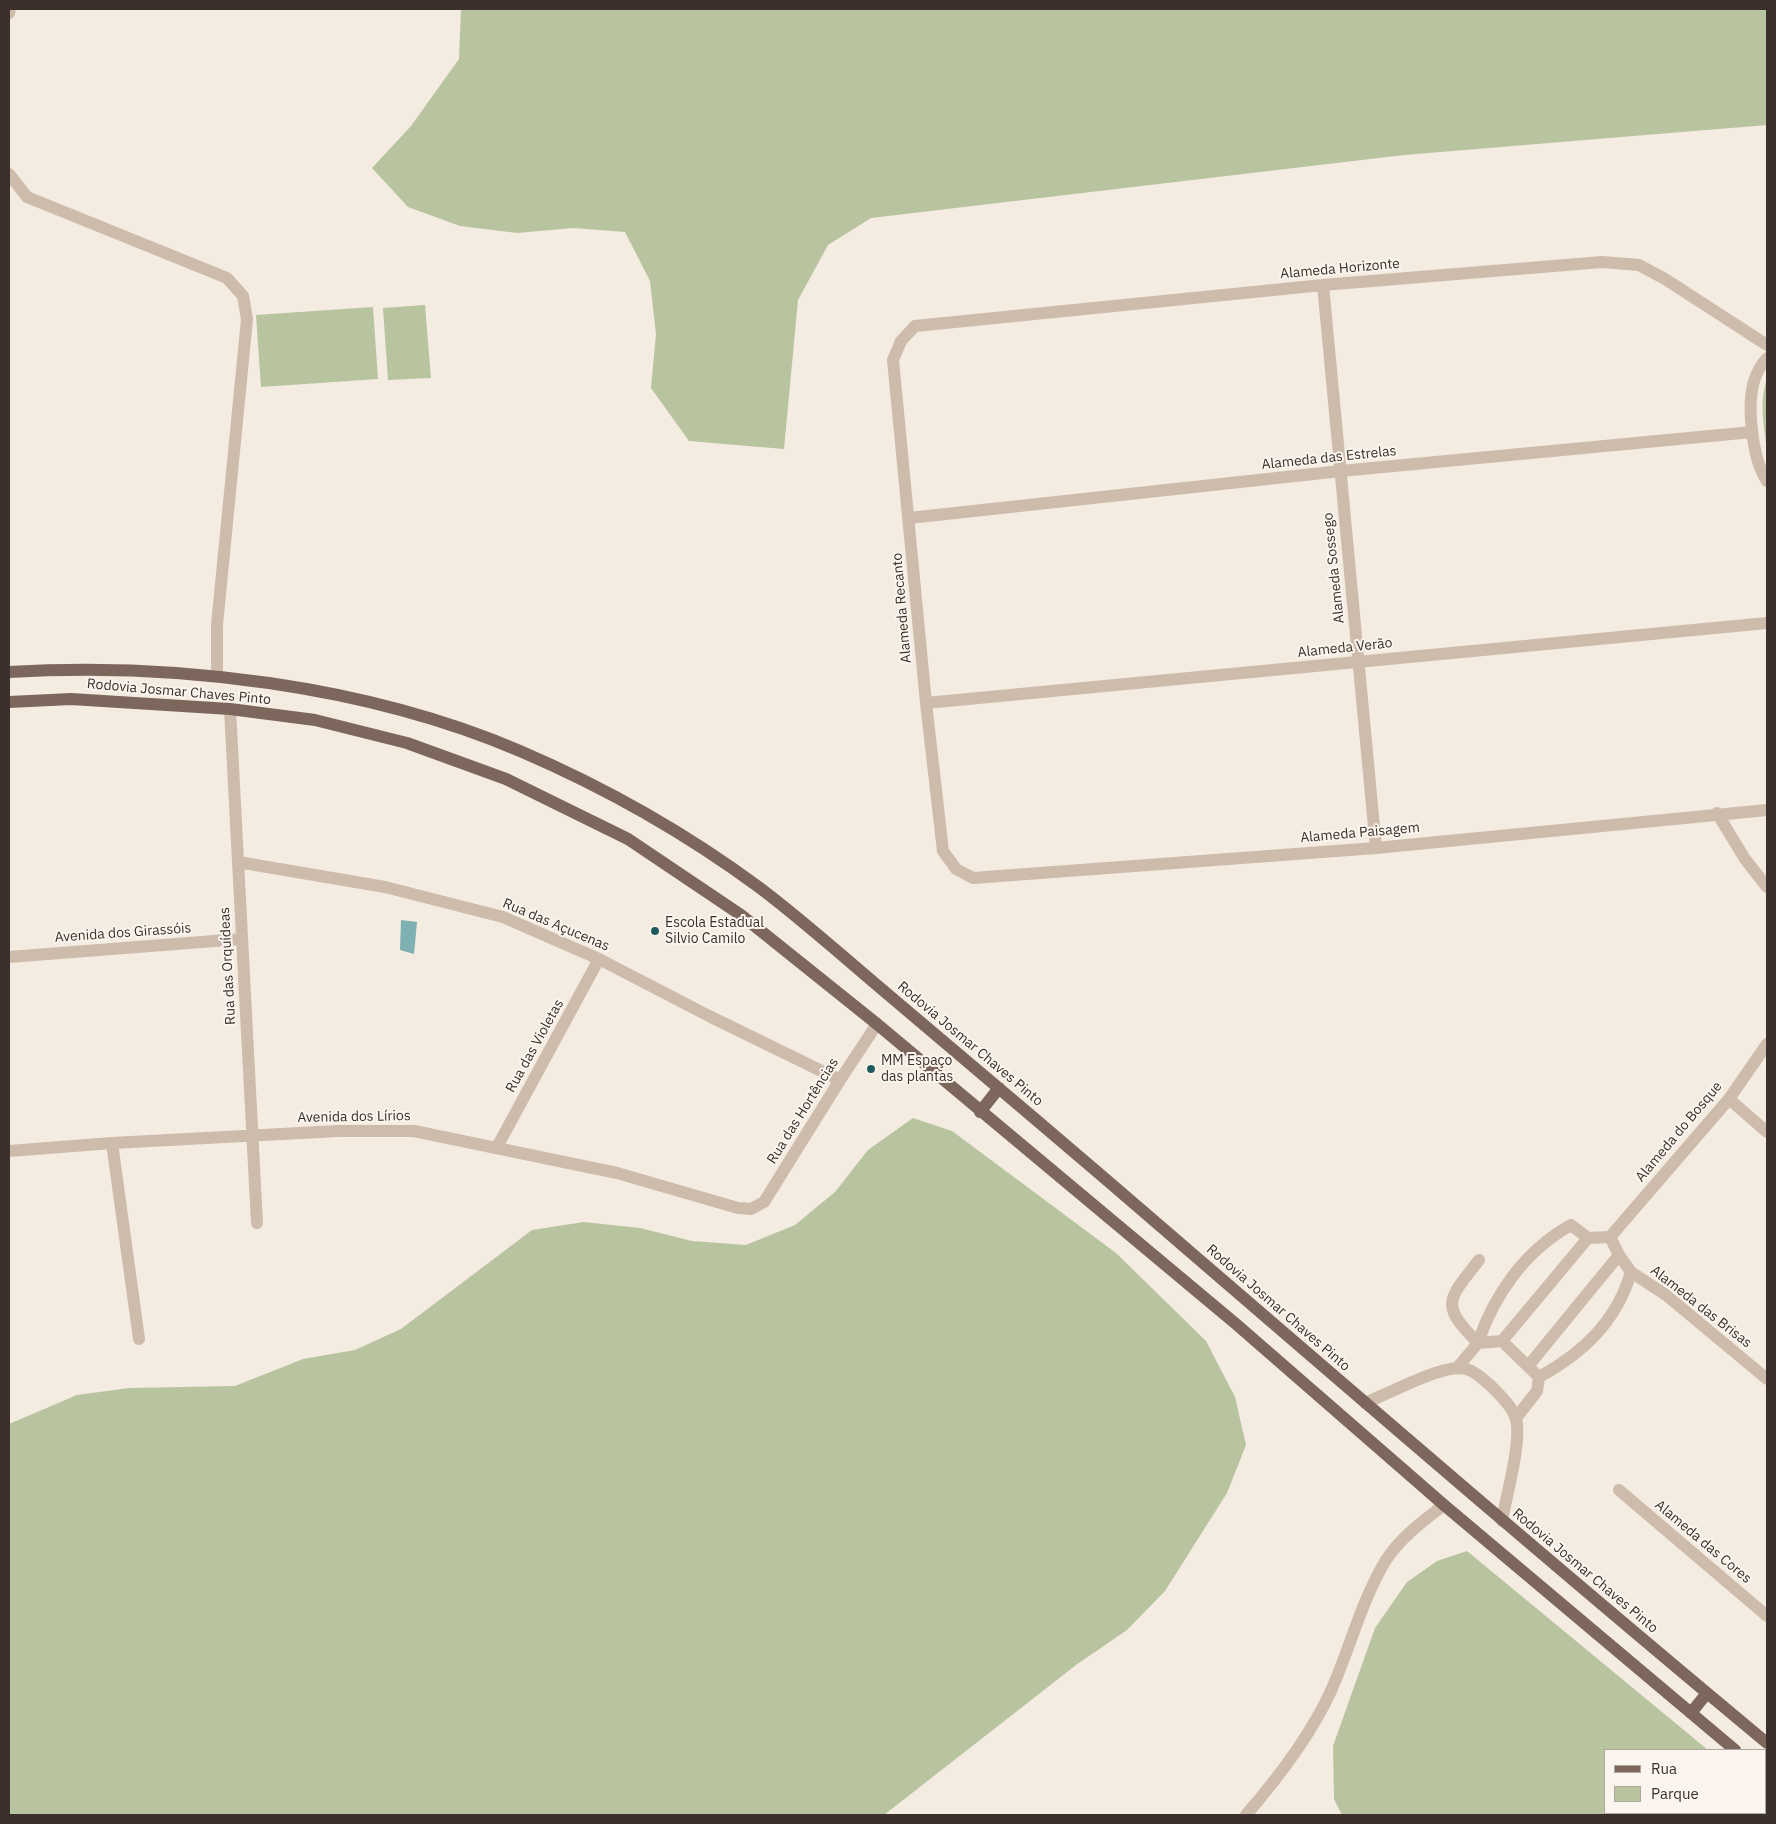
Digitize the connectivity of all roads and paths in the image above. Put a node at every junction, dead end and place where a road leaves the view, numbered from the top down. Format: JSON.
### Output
{"nodes":[{"id":1,"x":10,"y":9,"type":"edge"},
{"id":2,"x":9,"y":13,"type":"edge"},
{"id":3,"x":9,"y":174,"type":"edge"},
{"id":4,"x":1323,"y":286,"type":"junction"},
{"id":5,"x":901,"y":341,"type":"joint"},
{"id":6,"x":1767,"y":345,"type":"edge"},
{"id":7,"x":1767,"y":358,"type":"edge"},
{"id":8,"x":1752,"y":432,"type":"junction"},
{"id":9,"x":1340,"y":471,"type":"junction"},
{"id":10,"x":1767,"y":480,"type":"edge"},
{"id":11,"x":909,"y":518,"type":"junction"},
{"id":12,"x":1767,"y":623,"type":"edge"},
{"id":13,"x":1358,"y":662,"type":"junction"},
{"id":14,"x":9,"y":672,"type":"edge"},
{"id":15,"x":217,"y":676,"type":"junction"},
{"id":16,"x":9,"y":702,"type":"edge"},
{"id":17,"x":926,"y":703,"type":"junction"},
{"id":18,"x":230,"y":708,"type":"junction"},
{"id":19,"x":1767,"y":810,"type":"edge"},
{"id":20,"x":1717,"y":814,"type":"junction"},
{"id":21,"x":1376,"y":848,"type":"junction"},
{"id":22,"x":238,"y":862,"type":"junction"},
{"id":23,"x":956,"y":869,"type":"joint"},
{"id":24,"x":1767,"y":887,"type":"edge"},
{"id":25,"x":240,"y":939,"type":"junction"},
{"id":26,"x":9,"y":957,"type":"edge"},
{"id":27,"x":600,"y":959,"type":"junction"},
{"id":28,"x":877,"y":1024,"type":"junction"},
{"id":29,"x":1767,"y":1044,"type":"edge"},
{"id":30,"x":840,"y":1080,"type":"junction"},
{"id":31,"x":1000,"y":1088,"type":"junction"},
{"id":32,"x":1728,"y":1099,"type":"junction"},
{"id":33,"x":980,"y":1112,"type":"junction"},
{"id":34,"x":1767,"y":1132,"type":"edge"},
{"id":35,"x":253,"y":1135,"type":"junction"},
{"id":36,"x":112,"y":1143,"type":"junction"},
{"id":37,"x":497,"y":1147,"type":"junction"},
{"id":38,"x":9,"y":1151,"type":"edge"},
{"id":39,"x":751,"y":1209,"type":"joint"},
{"id":40,"x":257,"y":1223,"type":"dead end"},
{"id":41,"x":1610,"y":1237,"type":"junction"},
{"id":42,"x":1588,"y":1238,"type":"junction"},
{"id":43,"x":1619,"y":1255,"type":"junction"},
{"id":44,"x":1479,"y":1260,"type":"dead end"},
{"id":45,"x":1631,"y":1272,"type":"junction"},
{"id":46,"x":139,"y":1340,"type":"dead end"},
{"id":47,"x":1502,"y":1342,"type":"junction"},
{"id":48,"x":1478,"y":1343,"type":"junction"},
{"id":49,"x":1528,"y":1365,"type":"junction"},
{"id":50,"x":1457,"y":1368,"type":"junction"},
{"id":51,"x":1540,"y":1377,"type":"junction"},
{"id":52,"x":1767,"y":1379,"type":"edge"},
{"id":53,"x":1365,"y":1403,"type":"junction"},
{"id":54,"x":1516,"y":1418,"type":"junction"},
{"id":55,"x":1619,"y":1490,"type":"dead end"},
{"id":56,"x":1444,"y":1505,"type":"junction"},
{"id":57,"x":1502,"y":1521,"type":"junction"},
{"id":58,"x":1767,"y":1616,"type":"edge"},
{"id":59,"x":1707,"y":1693,"type":"junction"},
{"id":60,"x":1691,"y":1713,"type":"junction"},
{"id":61,"x":1767,"y":1743,"type":"edge"},
{"id":62,"x":1734,"y":1749,"type":"edge"},
{"id":63,"x":1246,"y":1815,"type":"edge"}],
"edges":[{"from":1,"to":2,"type":"street"},
{"from":3,"to":15,"type":"street"},
{"from":4,"to":5,"type":"street","name":"Alameda Horizonte"},
{"from":4,"to":6,"type":"street","name":"Alameda Horizonte"},
{"from":4,"to":9,"type":"street","name":"Alameda Sossego"},
{"from":5,"to":11,"type":"street","name":"Alameda Recanto"},
{"from":7,"to":8,"type":"street"},
{"from":8,"to":9,"type":"street","name":"Alameda das Estrelas"},
{"from":8,"to":10,"type":"street"},
{"from":9,"to":11,"type":"street","name":"Alameda das Estrelas"},
{"from":9,"to":13,"type":"street","name":"Alameda Sossego"},
{"from":11,"to":17,"type":"street","name":"Alameda Recanto"},
{"from":12,"to":13,"type":"street","name":"Alameda Verão"},
{"from":13,"to":17,"type":"street","name":"Alameda Verão"},
{"from":13,"to":21,"type":"street","name":"Alameda Sossego"},
{"from":14,"to":15,"type":"main road","name":"Rodovia Josmar Chaves Pinto"},
{"from":15,"to":31,"type":"main road","name":"Rodovia Josmar Chaves Pinto"},
{"from":16,"to":18,"type":"main road","name":"Rodovia Josmar Chaves Pinto"},
{"from":17,"to":23,"type":"street","name":"Alameda Recanto"},
{"from":18,"to":22,"type":"street","name":"Rua das Orquídeas"},
{"from":18,"to":28,"type":"main road","name":"Rodovia Josmar Chaves Pinto"},
{"from":19,"to":20,"type":"street","name":"Alameda Paisagem"},
{"from":20,"to":21,"type":"street","name":"Alameda Paisagem"},
{"from":20,"to":24,"type":"street"},
{"from":21,"to":23,"type":"street","name":"Alameda Paisagem"},
{"from":22,"to":25,"type":"street","name":"Rua das Orquídeas"},
{"from":22,"to":27,"type":"street","name":"Rua das Açucenas"},
{"from":25,"to":26,"type":"street","name":"Avenida dos Girassóis"},
{"from":25,"to":35,"type":"street","name":"Rua das Orquídeas"},
{"from":27,"to":30,"type":"street","name":"Rua das Açucenas"},
{"from":27,"to":37,"type":"street","name":"Rua das Violetas"},
{"from":28,"to":30,"type":"street","name":"Rua das Hortências"},
{"from":28,"to":33,"type":"main road","name":"Rodovia Josmar Chaves Pinto"},
{"from":29,"to":32,"type":"street","name":"Alameda do Bosque"},
{"from":30,"to":39,"type":"street","name":"Rua das Hortências"},
{"from":31,"to":33,"type":"main road"},
{"from":31,"to":53,"type":"main road","name":"Rodovia Josmar Chaves Pinto"},
{"from":32,"to":34,"type":"street"},
{"from":32,"to":41,"type":"street","name":"Alameda do Bosque"},
{"from":33,"to":56,"type":"main road","name":"Rodovia Josmar Chaves Pinto"},
{"from":35,"to":36,"type":"street","name":"Avenida dos Lírios"},
{"from":35,"to":37,"type":"street","name":"Avenida dos Lírios"},
{"from":35,"to":40,"type":"street","name":"Rua das Orquídeas"},
{"from":36,"to":38,"type":"street","name":"Avenida dos Lírios"},
{"from":36,"to":46,"type":"street"},
{"from":37,"to":39,"type":"street","name":"Avenida dos Lírios"},
{"from":41,"to":42,"type":"street"},
{"from":41,"to":43,"type":"street","name":"Alameda das Brisas"},
{"from":42,"to":47,"type":"street"},
{"from":42,"to":48,"type":"street"},
{"from":43,"to":45,"type":"street","name":"Alameda das Brisas"},
{"from":43,"to":49,"type":"street"},
{"from":44,"to":48,"type":"street"},
{"from":45,"to":51,"type":"street"},
{"from":45,"to":52,"type":"street","name":"Alameda das Brisas"},
{"from":47,"to":48,"type":"street"},
{"from":47,"to":49,"type":"street"},
{"from":48,"to":50,"type":"street"},
{"from":49,"to":51,"type":"street"},
{"from":50,"to":53,"type":"street"},
{"from":50,"to":54,"type":"street"},
{"from":51,"to":54,"type":"street"},
{"from":53,"to":57,"type":"main road","name":"Rodovia Josmar Chaves Pinto"},
{"from":54,"to":57,"type":"street"},
{"from":55,"to":58,"type":"street","name":"Alameda das Cores"},
{"from":56,"to":60,"type":"main road","name":"Rodovia Josmar Chaves Pinto"},
{"from":56,"to":63,"type":"street"},
{"from":57,"to":59,"type":"main road","name":"Rodovia Josmar Chaves Pinto"},
{"from":59,"to":60,"type":"main road"},
{"from":59,"to":61,"type":"main road","name":"Rodovia Josmar Chaves Pinto"},
{"from":60,"to":62,"type":"main road","name":"Rodovia Josmar Chaves Pinto"}]}
